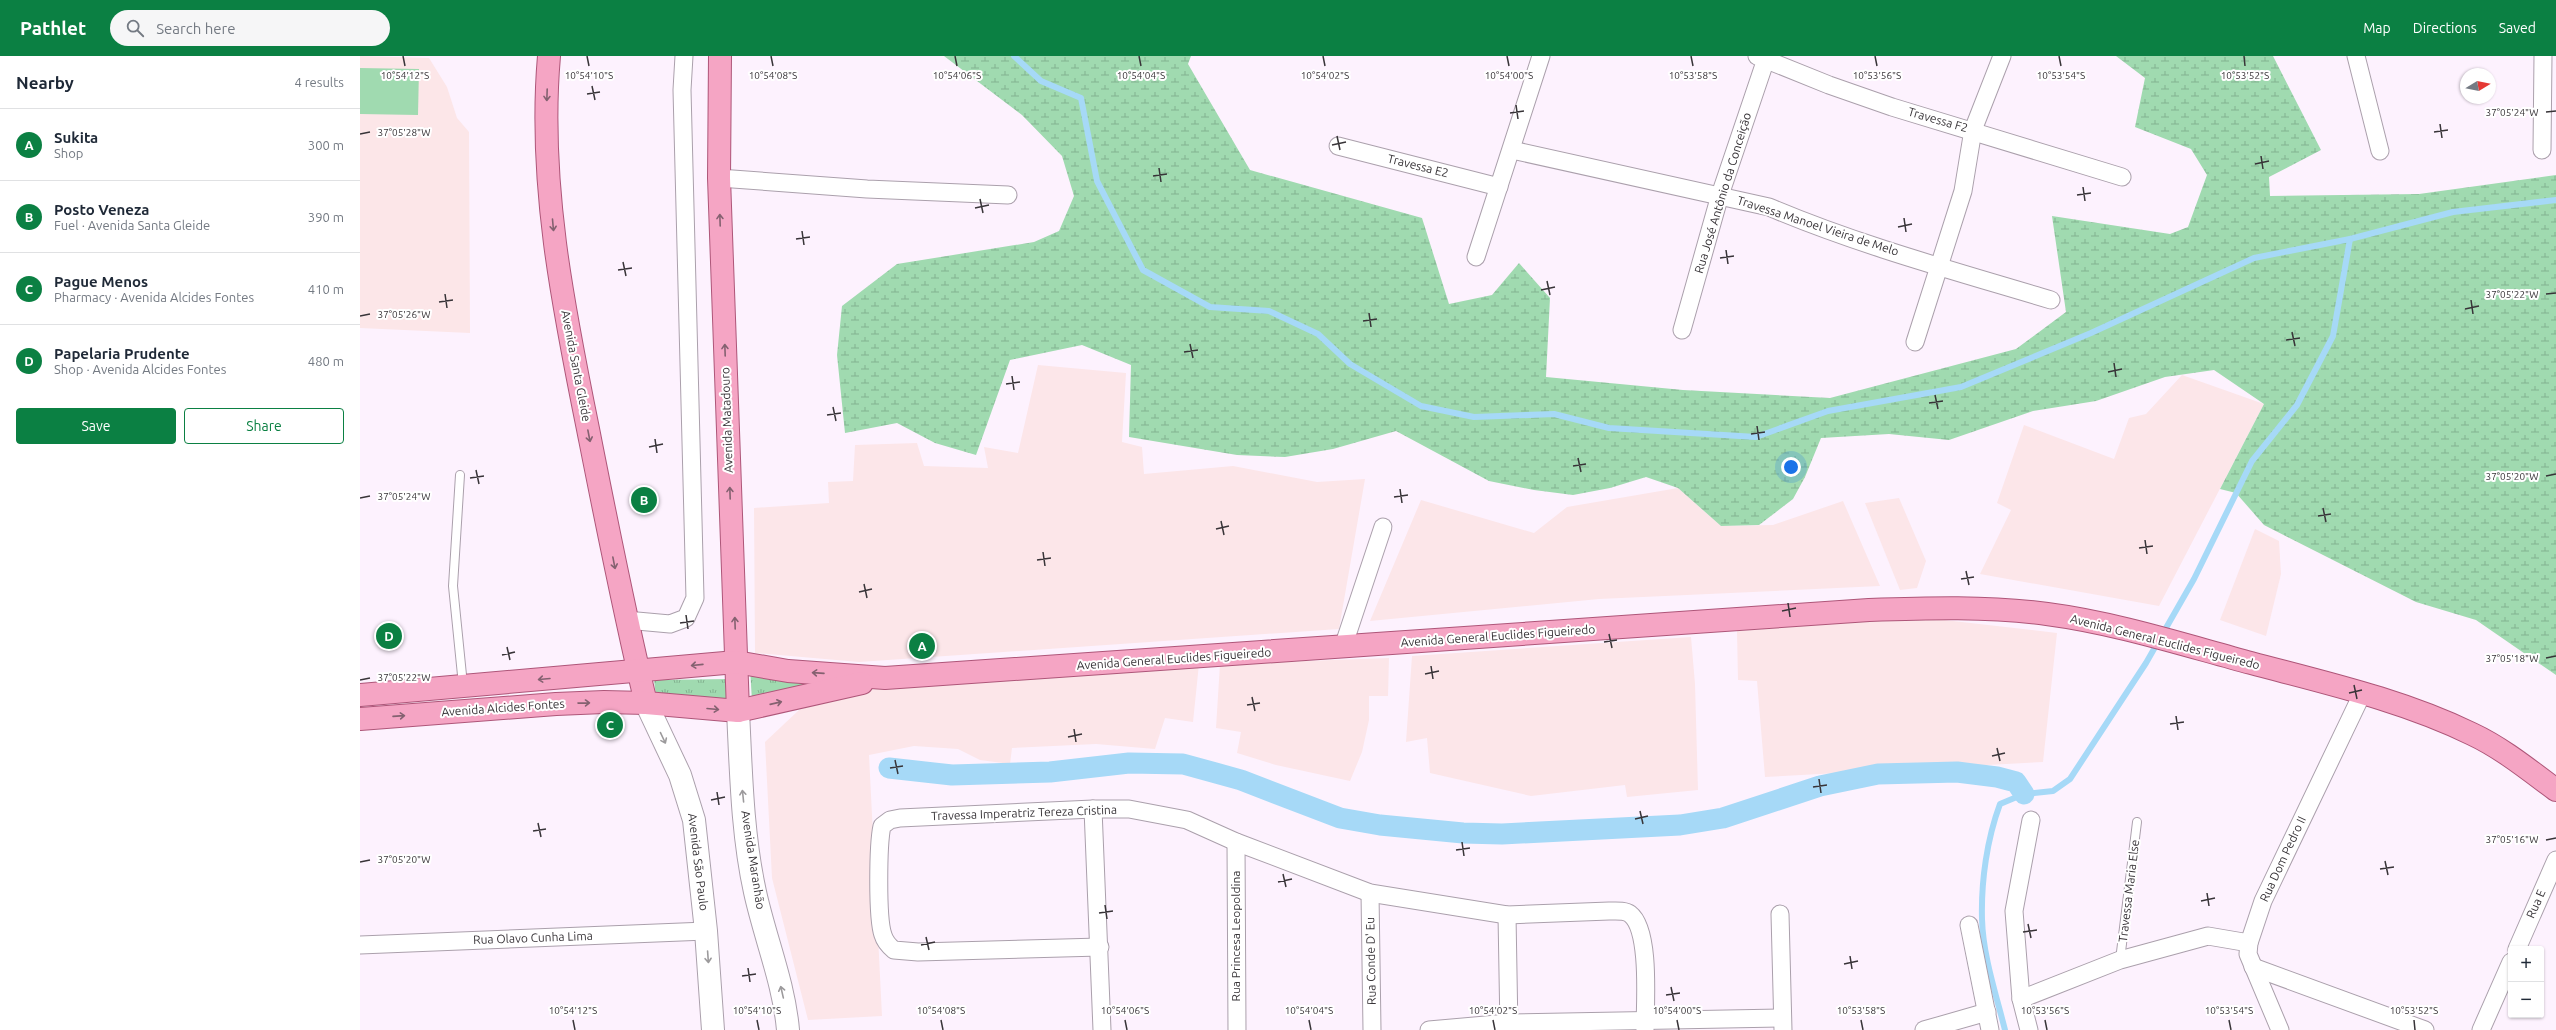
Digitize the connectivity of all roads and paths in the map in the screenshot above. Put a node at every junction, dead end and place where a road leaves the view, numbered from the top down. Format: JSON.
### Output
{"nodes":[{"id":1,"x":549,"y":56,"type":"edge"},
{"id":2,"x":684,"y":56,"type":"edge"},
{"id":3,"x":720,"y":56,"type":"edge"},
{"id":4,"x":1541,"y":56,"type":"edge"},
{"id":5,"x":2002,"y":56,"type":"edge"},
{"id":6,"x":2356,"y":56,"type":"edge"},
{"id":7,"x":2543,"y":56,"type":"edge"},
{"id":8,"x":1763,"y":57,"type":"edge"},
{"id":9,"x":1973,"y":130,"type":"junction"},
{"id":10,"x":1338,"y":146,"type":"dead end"},
{"id":11,"x":1512,"y":150,"type":"junction"},
{"id":12,"x":2542,"y":150,"type":"dead end"},
{"id":13,"x":2380,"y":151,"type":"dead end"},
{"id":14,"x":2122,"y":177,"type":"dead end"},
{"id":15,"x":719,"y":178,"type":"junction"},
{"id":16,"x":1499,"y":187,"type":"junction"},
{"id":17,"x":1008,"y":195,"type":"dead end"},
{"id":18,"x":1720,"y":195,"type":"junction"},
{"id":19,"x":1476,"y":257,"type":"dead end"},
{"id":20,"x":1938,"y":266,"type":"junction"},
{"id":21,"x":2051,"y":300,"type":"dead end"},
{"id":22,"x":1682,"y":330,"type":"dead end"},
{"id":23,"x":1915,"y":342,"type":"dead end"},
{"id":24,"x":460,"y":475,"type":"dead end"},
{"id":25,"x":1383,"y":527,"type":"dead end"},
{"id":26,"x":626,"y":620,"type":"junction"},
{"id":27,"x":1343,"y":647,"type":"junction"},
{"id":28,"x":736,"y":662,"type":"junction"},
{"id":29,"x":638,"y":671,"type":"junction"},
{"id":30,"x":885,"y":678,"type":"junction"},
{"id":31,"x":463,"y":686,"type":"junction"},
{"id":32,"x":2363,"y":692,"type":"junction"},
{"id":33,"x":360,"y":695,"type":"edge"},
{"id":34,"x":646,"y":703,"type":"junction"},
{"id":35,"x":738,"y":711,"type":"junction"},
{"id":36,"x":360,"y":719,"type":"edge"},
{"id":37,"x":2556,"y":790,"type":"edge"},
{"id":38,"x":1093,"y":809,"type":"junction"},
{"id":39,"x":2031,"y":820,"type":"dead end"},
{"id":40,"x":2137,"y":822,"type":"dead end"},
{"id":41,"x":1236,"y":842,"type":"junction"},
{"id":42,"x":2556,"y":860,"type":"edge"},
{"id":43,"x":1370,"y":893,"type":"junction"},
{"id":44,"x":1780,"y":914,"type":"dead end"},
{"id":45,"x":1507,"y":915,"type":"junction"},
{"id":46,"x":1969,"y":925,"type":"dead end"},
{"id":47,"x":706,"y":931,"type":"junction"},
{"id":48,"x":2249,"y":943,"type":"junction"},
{"id":49,"x":360,"y":945,"type":"edge"},
{"id":50,"x":2518,"y":946,"type":"edge"},
{"id":51,"x":1100,"y":947,"type":"junction"},
{"id":52,"x":2120,"y":960,"type":"junction"},
{"id":53,"x":2253,"y":966,"type":"junction"},
{"id":54,"x":2508,"y":969,"type":"edge"},
{"id":55,"x":2021,"y":999,"type":"junction"},
{"id":56,"x":1987,"y":1012,"type":"junction"},
{"id":57,"x":1782,"y":1024,"type":"edge"},
{"id":58,"x":1645,"y":1026,"type":"edge"},
{"id":59,"x":1508,"y":1027,"type":"edge"},
{"id":60,"x":713,"y":1030,"type":"edge"},
{"id":61,"x":788,"y":1030,"type":"edge"},
{"id":62,"x":1102,"y":1030,"type":"edge"},
{"id":63,"x":1237,"y":1030,"type":"edge"},
{"id":64,"x":1372,"y":1030,"type":"edge"},
{"id":65,"x":1429,"y":1030,"type":"edge"},
{"id":66,"x":1924,"y":1030,"type":"edge"},
{"id":67,"x":1990,"y":1030,"type":"edge"},
{"id":68,"x":2029,"y":1030,"type":"edge"},
{"id":69,"x":2280,"y":1030,"type":"edge"},
{"id":70,"x":2425,"y":1030,"type":"edge"},
{"id":71,"x":2481,"y":1030,"type":"edge"}],
"edges":[{"from":1,"to":26,"type":"main road","name":"Avenida Santa Gleide","one_way":true},
{"from":2,"to":26,"type":"street"},
{"from":3,"to":15,"type":"main road","name":"Avenida Matadouro"},
{"from":4,"to":11,"type":"street"},
{"from":5,"to":9,"type":"street"},
{"from":6,"to":13,"type":"street"},
{"from":7,"to":12,"type":"street"},
{"from":8,"to":9,"type":"street","name":"Travessa F2"},
{"from":8,"to":18,"type":"street","name":"Rua José Antônio da Conceição"},
{"from":9,"to":14,"type":"street","name":"Travessa F2"},
{"from":9,"to":20,"type":"street"},
{"from":10,"to":16,"type":"street","name":"Travessa E2"},
{"from":11,"to":16,"type":"street"},
{"from":11,"to":18,"type":"street","name":"Travessa Manoel Vieira de Melo"},
{"from":15,"to":17,"type":"street"},
{"from":28,"to":15,"type":"main road","name":"Avenida Matadouro","one_way":true},
{"from":16,"to":19,"type":"street"},
{"from":18,"to":20,"type":"street","name":"Travessa Manoel Vieira de Melo"},
{"from":18,"to":22,"type":"street","name":"Rua José Antônio da Conceição"},
{"from":20,"to":21,"type":"street","name":"Travessa Manoel Vieira de Melo"},
{"from":20,"to":23,"type":"street"},
{"from":24,"to":31,"type":"lane"},
{"from":25,"to":27,"type":"street"},
{"from":26,"to":29,"type":"main road","name":"Avenida Santa Gleide"},
{"from":27,"to":30,"type":"main road","name":"Avenida General Euclides Figueiredo"},
{"from":27,"to":32,"type":"main road","name":"Avenida General Euclides Figueiredo"},
{"from":28,"to":29,"type":"main road","name":"Avenida Alcides Fontes","one_way":true},
{"from":30,"to":28,"type":"main road","name":"Avenida General Euclides Figueiredo","one_way":true},
{"from":28,"to":35,"type":"main road","name":"Avenida Matadouro"},
{"from":29,"to":31,"type":"main road","name":"Avenida Alcides Fontes","one_way":true},
{"from":29,"to":34,"type":"main road","name":"Avenida Santa Gleide"},
{"from":35,"to":30,"type":"main road","name":"Avenida General Euclides Figueiredo","one_way":true},
{"from":31,"to":33,"type":"main road","name":"Avenida Alcides Fontes"},
{"from":32,"to":37,"type":"main road","name":"Avenida General Euclides Figueiredo"},
{"from":32,"to":48,"type":"street","name":"Rua Dom Pedro II"},
{"from":34,"to":35,"type":"main road","name":"Avenida Alcides Fontes","one_way":true},
{"from":36,"to":34,"type":"main road","name":"Avenida Alcides Fontes","one_way":true},
{"from":34,"to":47,"type":"main road","name":"Avenida São Paulo","one_way":true},
{"from":61,"to":35,"type":"main road","name":"Avenida Maranhão","one_way":true},
{"from":38,"to":41,"type":"street","name":"Travessa Imperatriz Tereza Cristina"},
{"from":38,"to":51,"type":"street"},
{"from":38,"to":51,"type":"street","name":"Travessa Imperatriz Tereza Cristina"},
{"from":39,"to":55,"type":"street"},
{"from":40,"to":52,"type":"lane","name":"Travessa Maria Else"},
{"from":41,"to":43,"type":"street","name":"Travessa Imperatriz Tereza Cristina"},
{"from":41,"to":63,"type":"street","name":"Rua Princesa Leopoldina"},
{"from":42,"to":50,"type":"street","name":"Rua E"},
{"from":43,"to":45,"type":"street","name":"Travessa Imperatriz Tereza Cristina"},
{"from":43,"to":64,"type":"street","name":"Rua Conde D' Eu"},
{"from":44,"to":57,"type":"street"},
{"from":45,"to":58,"type":"street","name":"Travessa Imperatriz Tereza Cristina"},
{"from":45,"to":59,"type":"street"},
{"from":46,"to":56,"type":"street"},
{"from":47,"to":49,"type":"street","name":"Rua Olavo Cunha Lima"},
{"from":47,"to":60,"type":"main road","name":"Avenida São Paulo","one_way":true},
{"from":48,"to":52,"type":"street"},
{"from":48,"to":53,"type":"street","name":"Rua Dom Pedro II"},
{"from":51,"to":62,"type":"street"},
{"from":52,"to":55,"type":"street"},
{"from":53,"to":69,"type":"street","name":"Rua Dom Pedro II"},
{"from":53,"to":70,"type":"street"},
{"from":54,"to":71,"type":"street"},
{"from":55,"to":68,"type":"street"},
{"from":56,"to":66,"type":"street"},
{"from":56,"to":67,"type":"street"},
{"from":57,"to":58,"type":"street"},
{"from":58,"to":59,"type":"street"},
{"from":59,"to":65,"type":"street"}]}
